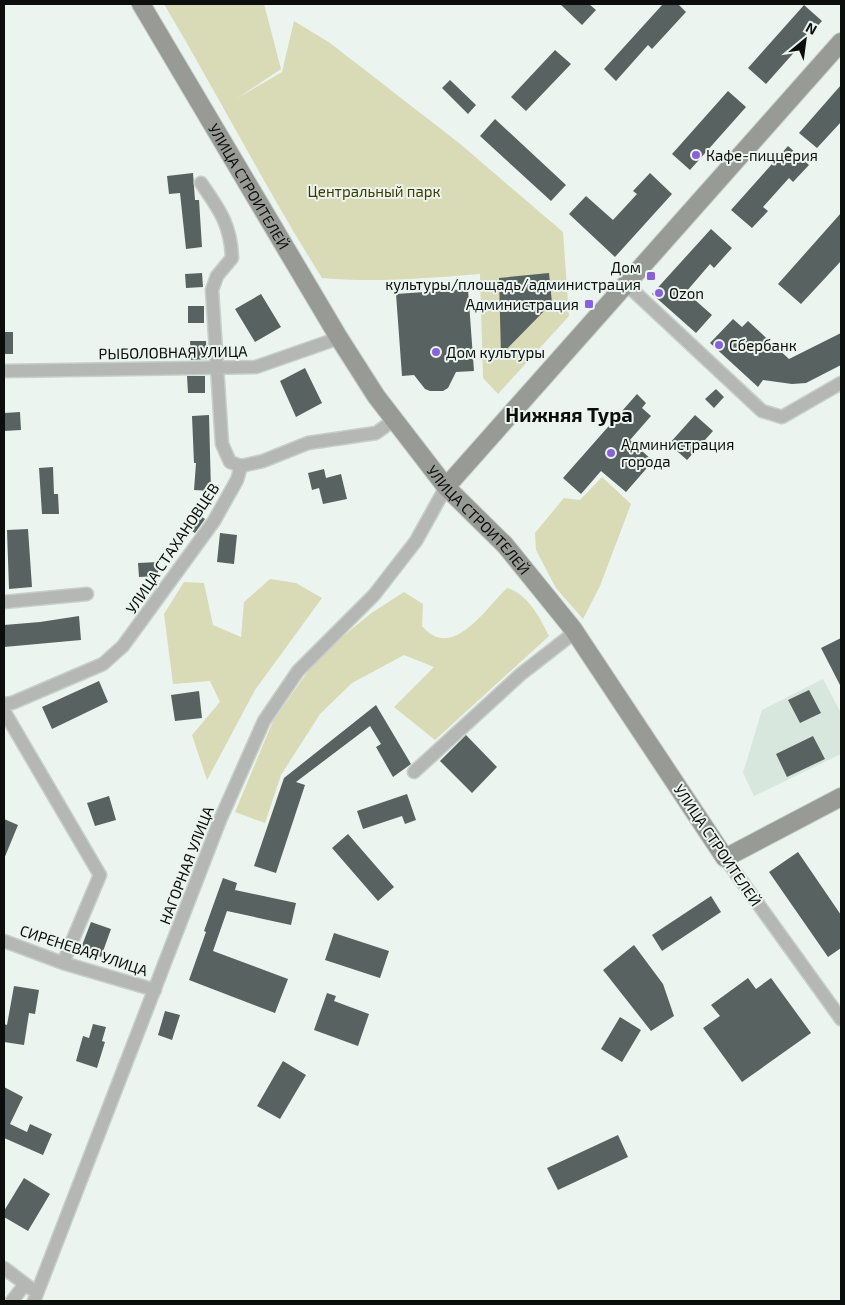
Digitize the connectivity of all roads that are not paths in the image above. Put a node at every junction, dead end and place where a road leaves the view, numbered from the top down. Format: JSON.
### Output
{"nodes":[{"id":1,"x":141,"y":4,"type":"edge"},
{"id":2,"x":841,"y":42,"type":"edge"},
{"id":3,"x":201,"y":183,"type":"dead end"},
{"id":4,"x":626,"y":284,"type":"junction"},
{"id":5,"x":339,"y":338,"type":"junction"},
{"id":6,"x":218,"y":367,"type":"junction"},
{"id":7,"x":4,"y":371,"type":"edge"},
{"id":8,"x":841,"y":383,"type":"edge"},
{"id":9,"x":394,"y":420,"type":"junction"},
{"id":10,"x":241,"y":466,"type":"junction"},
{"id":11,"x":446,"y":487,"type":"junction"},
{"id":12,"x":87,"y":594,"type":"dead end"},
{"id":13,"x":4,"y":602,"type":"edge"},
{"id":14,"x":576,"y":632,"type":"junction"},
{"id":15,"x":4,"y":704,"type":"edge"},
{"id":16,"x":4,"y":710,"type":"edge"},
{"id":17,"x":414,"y":772,"type":"dead end"},
{"id":18,"x":841,"y":796,"type":"edge"},
{"id":19,"x":725,"y":858,"type":"junction"},
{"id":20,"x":4,"y":940,"type":"edge"},
{"id":21,"x":63,"y":962,"type":"junction"},
{"id":22,"x":155,"y":990,"type":"junction"},
{"id":23,"x":841,"y":1019,"type":"edge"},
{"id":24,"x":4,"y":1268,"type":"edge"},
{"id":25,"x":24,"y":1284,"type":"junction"},
{"id":26,"x":35,"y":1297,"type":"edge"},
{"id":27,"x":12,"y":1301,"type":"edge"}],
"edges":[{"from":1,"to":5,"type":"main road","name":"УЛИЦА СТРОИТЕЛЕЙ"},
{"from":2,"to":4,"type":"main road"},
{"from":3,"to":6,"type":"street"},
{"from":4,"to":8,"type":"street"},
{"from":4,"to":11,"type":"main road"},
{"from":5,"to":6,"type":"street","name":"РЫБОЛОВНАЯ УЛИЦА"},
{"from":5,"to":9,"type":"main road","name":"УЛИЦА СТРОИТЕЛЕЙ"},
{"from":6,"to":7,"type":"street","name":"РЫБОЛОВНАЯ УЛИЦА"},
{"from":6,"to":10,"type":"street"},
{"from":9,"to":10,"type":"street"},
{"from":9,"to":11,"type":"main road","name":"УЛИЦА СТРОИТЕЛЕЙ"},
{"from":10,"to":15,"type":"street","name":"УЛИЦА СТАХАНОВЦЕВ"},
{"from":11,"to":14,"type":"main road","name":"УЛИЦА СТРОИТЕЛЕЙ"},
{"from":11,"to":22,"type":"street","name":"НАГОРНАЯ УЛИЦА"},
{"from":12,"to":13,"type":"street"},
{"from":14,"to":17,"type":"street"},
{"from":14,"to":19,"type":"main road","name":"УЛИЦА СТРОИТЕЛЕЙ"},
{"from":16,"to":21,"type":"street"},
{"from":18,"to":19,"type":"main road"},
{"from":19,"to":23,"type":"street","name":"УЛИЦА СТРОИТЕЛЕЙ"},
{"from":20,"to":21,"type":"street","name":"СИРЕНЕВАЯ УЛИЦА"},
{"from":21,"to":22,"type":"street","name":"СИРЕНЕВАЯ УЛИЦА"},
{"from":22,"to":26,"type":"street","name":"НАГОРНАЯ УЛИЦА"},
{"from":24,"to":25,"type":"street"},
{"from":25,"to":26,"type":"street"},
{"from":25,"to":27,"type":"street"}]}
